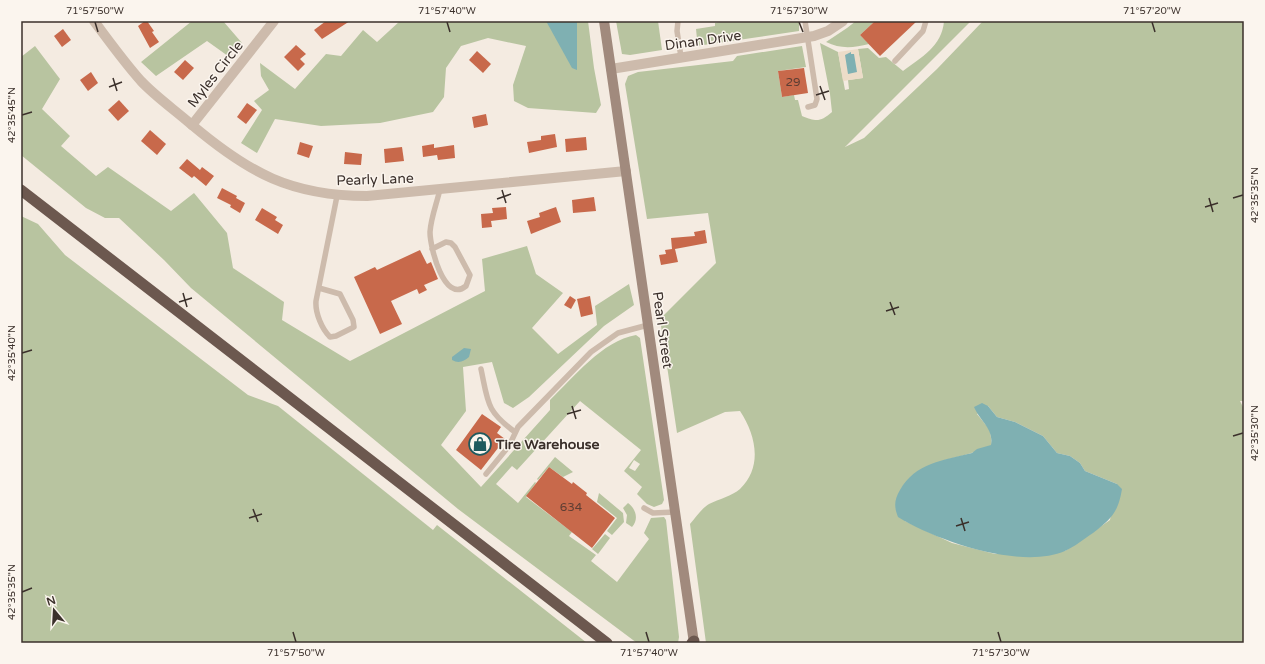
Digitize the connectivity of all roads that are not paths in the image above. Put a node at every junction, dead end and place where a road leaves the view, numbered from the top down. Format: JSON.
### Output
{"nodes":[{"id":1,"x":94,"y":21,"type":"edge"},
{"id":2,"x":274,"y":21,"type":"edge"},
{"id":3,"x":604,"y":21,"type":"edge"},
{"id":4,"x":678,"y":21,"type":"edge"},
{"id":5,"x":805,"y":21,"type":"edge"},
{"id":6,"x":844,"y":21,"type":"edge"},
{"id":7,"x":926,"y":21,"type":"edge"},
{"id":8,"x":807,"y":38,"type":"junction"},
{"id":9,"x":680,"y":57,"type":"junction"},
{"id":10,"x":895,"y":61,"type":"dead end"},
{"id":11,"x":611,"y":69,"type":"junction"},
{"id":12,"x":808,"y":107,"type":"dead end"},
{"id":13,"x":192,"y":125,"type":"junction"},
{"id":14,"x":626,"y":171,"type":"junction"},
{"id":15,"x":440,"y":189,"type":"junction"},
{"id":16,"x":21,"y":190,"type":"edge"},
{"id":17,"x":337,"y":196,"type":"junction"},
{"id":18,"x":432,"y":249,"type":"junction"},
{"id":19,"x":319,"y":288,"type":"junction"},
{"id":20,"x":648,"y":325,"type":"junction"},
{"id":21,"x":481,"y":369,"type":"dead end"},
{"id":22,"x":515,"y":432,"type":"junction"},
{"id":23,"x":486,"y":474,"type":"dead end"},
{"id":24,"x":644,"y":508,"type":"dead end"},
{"id":25,"x":675,"y":512,"type":"junction"},
{"id":26,"x":694,"y":642,"type":"edge"},
{"id":27,"x":607,"y":643,"type":"edge"}],
"edges":[{"from":1,"to":13,"type":"street","name":"Pearly Lane"},
{"from":2,"to":13,"type":"street","name":"Myles Circle"},
{"from":3,"to":11,"type":"main road","name":"Pearl Street"},
{"from":4,"to":9,"type":"lane"},
{"from":5,"to":8,"type":"lane"},
{"from":6,"to":8,"type":"street","name":"Dinan Drive"},
{"from":7,"to":10,"type":"lane"},
{"from":8,"to":9,"type":"street","name":"Dinan Drive"},
{"from":8,"to":12,"type":"lane"},
{"from":9,"to":11,"type":"street","name":"Dinan Drive"},
{"from":11,"to":14,"type":"main road","name":"Pearl Street"},
{"from":13,"to":17,"type":"street","name":"Pearly Lane"},
{"from":14,"to":15,"type":"street","name":"Pearly Lane"},
{"from":14,"to":20,"type":"main road","name":"Pearl Street"},
{"from":15,"to":17,"type":"street","name":"Pearly Lane"},
{"from":15,"to":18,"type":"lane"},
{"from":16,"to":27,"type":"highway"},
{"from":17,"to":19,"type":"lane"},
{"from":18,"to":18,"type":"lane"},
{"from":19,"to":19,"type":"lane"},
{"from":20,"to":22,"type":"lane"},
{"from":20,"to":25,"type":"main road","name":"Pearl Street"},
{"from":21,"to":22,"type":"lane"},
{"from":22,"to":23,"type":"lane"},
{"from":24,"to":25,"type":"lane"},
{"from":25,"to":26,"type":"main road","name":"Pearl Street"}]}
